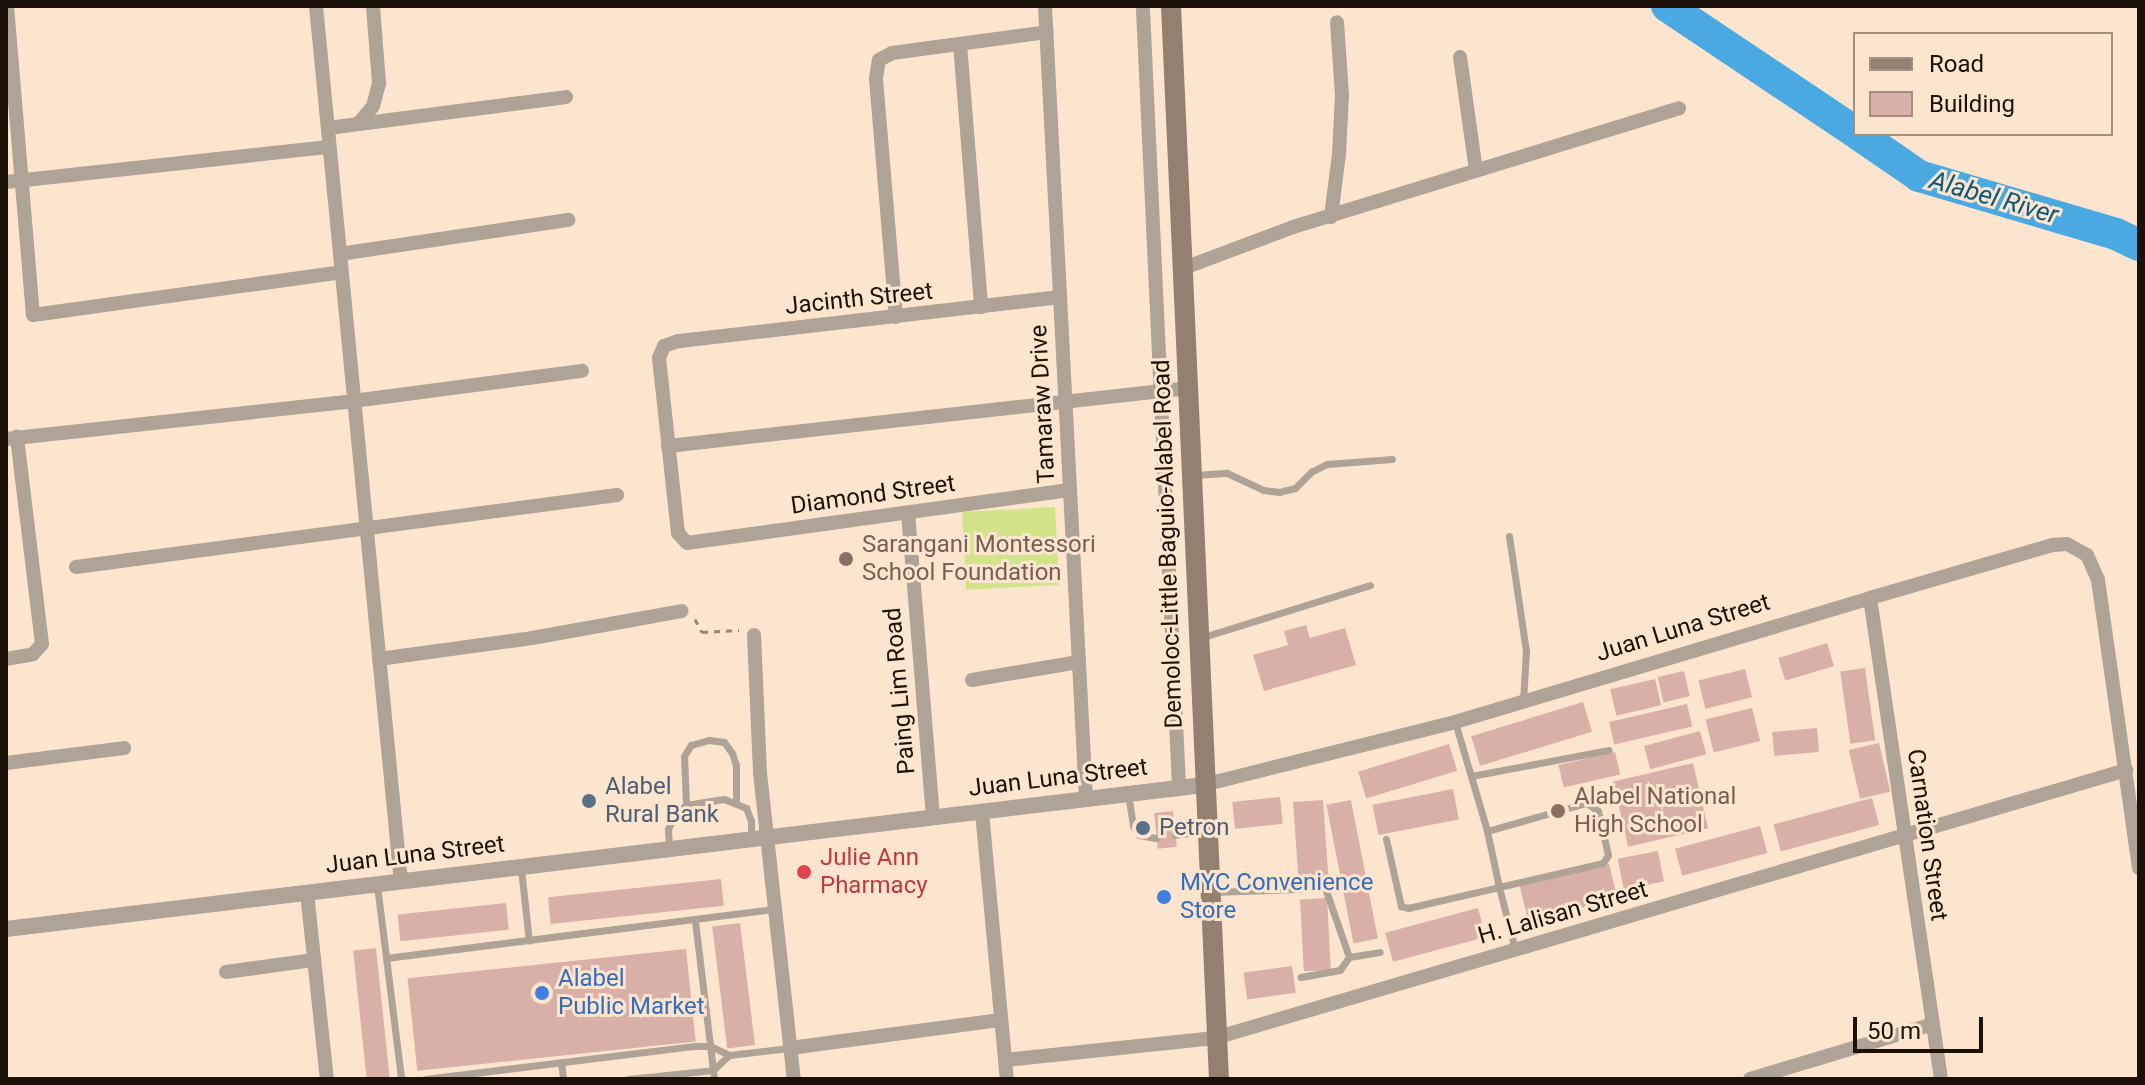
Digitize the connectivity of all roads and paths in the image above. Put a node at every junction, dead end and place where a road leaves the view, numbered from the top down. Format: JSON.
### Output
{"nodes":[{"id":1,"x":7,"y":6,"type":"edge"},
{"id":2,"x":316,"y":6,"type":"edge"},
{"id":3,"x":373,"y":6,"type":"edge"},
{"id":4,"x":1045,"y":6,"type":"edge"},
{"id":5,"x":1171,"y":6,"type":"edge"},
{"id":6,"x":1143,"y":9,"type":"dead end"},
{"id":7,"x":1337,"y":22,"type":"dead end"},
{"id":8,"x":1047,"y":32,"type":"junction"},
{"id":9,"x":960,"y":44,"type":"junction"},
{"id":10,"x":1460,"y":57,"type":"dead end"},
{"id":11,"x":566,"y":97,"type":"dead end"},
{"id":12,"x":1679,"y":108,"type":"dead end"},
{"id":13,"x":358,"y":124,"type":"junction"},
{"id":14,"x":328,"y":128,"type":"junction"},
{"id":15,"x":329,"y":147,"type":"junction"},
{"id":16,"x":1476,"y":171,"type":"junction"},
{"id":17,"x":22,"y":181,"type":"junction"},
{"id":18,"x":6,"y":182,"type":"edge"},
{"id":19,"x":1331,"y":217,"type":"junction"},
{"id":20,"x":568,"y":220,"type":"dead end"},
{"id":21,"x":340,"y":254,"type":"junction"},
{"id":22,"x":1184,"y":268,"type":"junction"},
{"id":23,"x":341,"y":272,"type":"junction"},
{"id":24,"x":1060,"y":297,"type":"junction"},
{"id":25,"x":981,"y":307,"type":"junction"},
{"id":26,"x":896,"y":317,"type":"junction"},
{"id":27,"x":582,"y":371,"type":"dead end"},
{"id":28,"x":1189,"y":388,"type":"junction"},
{"id":29,"x":1159,"y":391,"type":"junction"},
{"id":30,"x":353,"y":401,"type":"junction"},
{"id":31,"x":1065,"y":402,"type":"junction"},
{"id":32,"x":12,"y":438,"type":"edge"},
{"id":33,"x":668,"y":446,"type":"junction"},
{"id":34,"x":1392,"y":459,"type":"dead end"},
{"id":35,"x":1192,"y":476,"type":"junction"},
{"id":36,"x":1069,"y":490,"type":"junction"},
{"id":37,"x":617,"y":495,"type":"dead end"},
{"id":38,"x":908,"y":513,"type":"junction"},
{"id":39,"x":366,"y":531,"type":"junction"},
{"id":40,"x":1509,"y":536,"type":"dead end"},
{"id":41,"x":76,"y":567,"type":"dead end"},
{"id":42,"x":1370,"y":585,"type":"dead end"},
{"id":43,"x":1870,"y":598,"type":"junction"},
{"id":44,"x":682,"y":611,"type":"joint"},
{"id":45,"x":754,"y":635,"type":"joint"},
{"id":46,"x":1198,"y":638,"type":"junction"},
{"id":47,"x":6,"y":659,"type":"edge"},
{"id":48,"x":379,"y":659,"type":"junction"},
{"id":49,"x":1078,"y":662,"type":"junction"},
{"id":50,"x":972,"y":680,"type":"dead end"},
{"id":51,"x":1523,"y":701,"type":"junction"},
{"id":52,"x":1455,"y":722,"type":"junction"},
{"id":53,"x":124,"y":748,"type":"dead end"},
{"id":54,"x":1609,"y":750,"type":"dead end"},
{"id":55,"x":6,"y":763,"type":"edge"},
{"id":56,"x":2126,"y":770,"type":"junction"},
{"id":57,"x":1471,"y":776,"type":"junction"},
{"id":58,"x":1203,"y":785,"type":"junction"},
{"id":59,"x":1179,"y":788,"type":"junction"},
{"id":60,"x":1128,"y":794,"type":"junction"},
{"id":61,"x":1086,"y":799,"type":"junction"},
{"id":62,"x":736,"y":802,"type":"junction"},
{"id":63,"x":686,"y":805,"type":"junction"},
{"id":64,"x":982,"y":812,"type":"junction"},
{"id":65,"x":933,"y":818,"type":"junction"},
{"id":66,"x":758,"y":820,"type":"junction"},
{"id":67,"x":2136,"y":828,"type":"edge"},
{"id":68,"x":1206,"y":831,"type":"junction"},
{"id":69,"x":1487,"y":831,"type":"junction"},
{"id":70,"x":1175,"y":835,"type":"dead end"},
{"id":71,"x":1904,"y":835,"type":"junction"},
{"id":72,"x":1156,"y":838,"type":"dead end"},
{"id":73,"x":758,"y":839,"type":"junction"},
{"id":74,"x":1386,"y":839,"type":"dead end"},
{"id":75,"x":669,"y":849,"type":"junction"},
{"id":76,"x":521,"y":867,"type":"junction"},
{"id":77,"x":2139,"y":868,"type":"edge"},
{"id":78,"x":401,"y":882,"type":"junction"},
{"id":79,"x":377,"y":885,"type":"junction"},
{"id":80,"x":1499,"y":887,"type":"junction"},
{"id":81,"x":1210,"y":892,"type":"junction"},
{"id":82,"x":307,"y":893,"type":"junction"},
{"id":83,"x":774,"y":909,"type":"junction"},
{"id":84,"x":695,"y":921,"type":"junction"},
{"id":85,"x":6,"y":929,"type":"edge"},
{"id":86,"x":529,"y":941,"type":"junction"},
{"id":87,"x":1515,"y":950,"type":"junction"},
{"id":88,"x":1380,"y":952,"type":"dead end"},
{"id":89,"x":1349,"y":957,"type":"junction"},
{"id":90,"x":386,"y":958,"type":"junction"},
{"id":91,"x":314,"y":960,"type":"junction"},
{"id":92,"x":226,"y":972,"type":"dead end"},
{"id":93,"x":1301,"y":977,"type":"dead end"},
{"id":94,"x":1001,"y":1020,"type":"junction"},
{"id":95,"x":1933,"y":1024,"type":"junction"},
{"id":96,"x":1215,"y":1038,"type":"junction"},
{"id":97,"x":710,"y":1046,"type":"junction"},
{"id":98,"x":790,"y":1048,"type":"junction"},
{"id":99,"x":729,"y":1055,"type":"junction"},
{"id":100,"x":1005,"y":1060,"type":"junction"},
{"id":101,"x":561,"y":1062,"type":"junction"},
{"id":102,"x":713,"y":1074,"type":"edge"},
{"id":103,"x":327,"y":1079,"type":"edge"},
{"id":104,"x":401,"y":1079,"type":"edge"},
{"id":105,"x":425,"y":1079,"type":"edge"},
{"id":106,"x":563,"y":1079,"type":"edge"},
{"id":107,"x":628,"y":1079,"type":"edge"},
{"id":108,"x":794,"y":1079,"type":"edge"},
{"id":109,"x":1007,"y":1079,"type":"edge"},
{"id":110,"x":1219,"y":1079,"type":"edge"},
{"id":111,"x":1750,"y":1079,"type":"edge"},
{"id":112,"x":1941,"y":1079,"type":"edge"}],
"edges":[{"from":1,"to":17,"type":"street"},
{"from":2,"to":14,"type":"street"},
{"from":3,"to":13,"type":"street"},
{"from":4,"to":8,"type":"street","name":"Tamaraw Drive"},
{"from":5,"to":22,"type":"main road","name":"Demoloc-Little Baguio-Alabel Road"},
{"from":6,"to":29,"type":"street"},
{"from":7,"to":19,"type":"street"},
{"from":8,"to":9,"type":"street"},
{"from":8,"to":24,"type":"street","name":"Tamaraw Drive"},
{"from":9,"to":25,"type":"street"},
{"from":9,"to":26,"type":"street"},
{"from":10,"to":16,"type":"street"},
{"from":11,"to":13,"type":"street"},
{"from":12,"to":16,"type":"street"},
{"from":13,"to":14,"type":"street"},
{"from":14,"to":15,"type":"street"},
{"from":15,"to":17,"type":"street"},
{"from":15,"to":21,"type":"street"},
{"from":16,"to":19,"type":"street"},
{"from":17,"to":18,"type":"street"},
{"from":17,"to":23,"type":"street"},
{"from":19,"to":22,"type":"street"},
{"from":20,"to":21,"type":"street"},
{"from":21,"to":23,"type":"street"},
{"from":22,"to":28,"type":"main road","name":"Demoloc-Little Baguio-Alabel Road"},
{"from":23,"to":30,"type":"street"},
{"from":24,"to":25,"type":"street","name":"Jacinth Street"},
{"from":24,"to":31,"type":"street","name":"Tamaraw Drive"},
{"from":25,"to":26,"type":"street","name":"Jacinth Street"},
{"from":26,"to":33,"type":"street","name":"Jacinth Street"},
{"from":27,"to":30,"type":"street"},
{"from":28,"to":29,"type":"street"},
{"from":28,"to":35,"type":"main road","name":"Demoloc-Little Baguio-Alabel Road"},
{"from":29,"to":31,"type":"street"},
{"from":29,"to":59,"type":"street"},
{"from":30,"to":32,"type":"street"},
{"from":30,"to":39,"type":"street"},
{"from":31,"to":33,"type":"street"},
{"from":31,"to":36,"type":"street","name":"Tamaraw Drive"},
{"from":32,"to":47,"type":"street"},
{"from":33,"to":38,"type":"street","name":"Diamond Street"},
{"from":34,"to":35,"type":"lane"},
{"from":35,"to":46,"type":"main road","name":"Demoloc-Little Baguio-Alabel Road"},
{"from":36,"to":38,"type":"street","name":"Diamond Street"},
{"from":36,"to":49,"type":"street","name":"Tamaraw Drive"},
{"from":37,"to":39,"type":"street"},
{"from":38,"to":65,"type":"street","name":"Paing Lim Road"},
{"from":39,"to":41,"type":"street"},
{"from":39,"to":48,"type":"street"},
{"from":40,"to":51,"type":"lane"},
{"from":42,"to":46,"type":"lane"},
{"from":43,"to":51,"type":"street","name":"Juan Luna Street"},
{"from":43,"to":56,"type":"street","name":"Juan Luna Street"},
{"from":43,"to":71,"type":"street","name":"Carnation Street"},
{"from":44,"to":45,"type":"path"},
{"from":44,"to":48,"type":"street"},
{"from":45,"to":66,"type":"street"},
{"from":46,"to":58,"type":"main road","name":"Demoloc-Little Baguio-Alabel Road"},
{"from":48,"to":78,"type":"street"},
{"from":49,"to":50,"type":"street"},
{"from":49,"to":61,"type":"street","name":"Tamaraw Drive"},
{"from":51,"to":52,"type":"street","name":"Juan Luna Street"},
{"from":52,"to":57,"type":"lane"},
{"from":52,"to":58,"type":"street","name":"Juan Luna Street"},
{"from":53,"to":55,"type":"street"},
{"from":54,"to":57,"type":"lane"},
{"from":56,"to":67,"type":"street"},
{"from":56,"to":71,"type":"street","name":"H. Lalisan Street"},
{"from":57,"to":69,"type":"lane"},
{"from":58,"to":59,"type":"street","name":"Juan Luna Street"},
{"from":58,"to":68,"type":"main road","name":"Demoloc-Little Baguio-Alabel Road"},
{"from":59,"to":60,"type":"street","name":"Juan Luna Street"},
{"from":60,"to":61,"type":"street","name":"Juan Luna Street"},
{"from":60,"to":72,"type":"lane"},
{"from":61,"to":64,"type":"street","name":"Juan Luna Street"},
{"from":62,"to":63,"type":"lane"},
{"from":62,"to":63,"type":"lane"},
{"from":62,"to":66,"type":"lane"},
{"from":63,"to":75,"type":"lane"},
{"from":64,"to":65,"type":"street","name":"Juan Luna Street"},
{"from":64,"to":94,"type":"street"},
{"from":65,"to":73,"type":"street","name":"Juan Luna Street"},
{"from":66,"to":73,"type":"street"},
{"from":67,"to":77,"type":"street"},
{"from":68,"to":70,"type":"lane"},
{"from":68,"to":81,"type":"main road","name":"Demoloc-Little Baguio-Alabel Road"},
{"from":69,"to":80,"type":"lane"},
{"from":69,"to":80,"type":"lane"},
{"from":71,"to":87,"type":"street","name":"H. Lalisan Street"},
{"from":71,"to":95,"type":"street","name":"Carnation Street"},
{"from":73,"to":75,"type":"street","name":"Juan Luna Street"},
{"from":73,"to":83,"type":"street"},
{"from":74,"to":80,"type":"lane"},
{"from":75,"to":76,"type":"street","name":"Juan Luna Street"},
{"from":76,"to":78,"type":"street","name":"Juan Luna Street"},
{"from":76,"to":86,"type":"lane"},
{"from":78,"to":79,"type":"street","name":"Juan Luna Street"},
{"from":79,"to":82,"type":"street","name":"Juan Luna Street"},
{"from":79,"to":90,"type":"lane"},
{"from":80,"to":87,"type":"lane"},
{"from":81,"to":89,"type":"lane"},
{"from":81,"to":96,"type":"main road","name":"Demoloc-Little Baguio-Alabel Road"},
{"from":82,"to":85,"type":"street","name":"Juan Luna Street"},
{"from":82,"to":91,"type":"street"},
{"from":83,"to":84,"type":"lane"},
{"from":83,"to":98,"type":"street"},
{"from":84,"to":86,"type":"lane"},
{"from":84,"to":97,"type":"lane"},
{"from":86,"to":90,"type":"lane"},
{"from":87,"to":96,"type":"street","name":"H. Lalisan Street"},
{"from":88,"to":89,"type":"lane"},
{"from":89,"to":93,"type":"lane"},
{"from":90,"to":104,"type":"lane"},
{"from":91,"to":92,"type":"street"},
{"from":91,"to":103,"type":"street"},
{"from":94,"to":98,"type":"street"},
{"from":94,"to":100,"type":"street"},
{"from":95,"to":111,"type":"street"},
{"from":95,"to":112,"type":"street","name":"Carnation Street"},
{"from":96,"to":100,"type":"street","name":"H. Lalisan Street"},
{"from":96,"to":110,"type":"main road","name":"Demoloc-Little Baguio-Alabel Road"},
{"from":97,"to":99,"type":"lane"},
{"from":97,"to":101,"type":"lane"},
{"from":97,"to":102,"type":"lane"},
{"from":98,"to":99,"type":"lane"},
{"from":98,"to":108,"type":"street"},
{"from":99,"to":102,"type":"lane"},
{"from":100,"to":109,"type":"street"},
{"from":101,"to":105,"type":"lane"},
{"from":101,"to":106,"type":"lane"},
{"from":102,"to":107,"type":"lane"}]}
